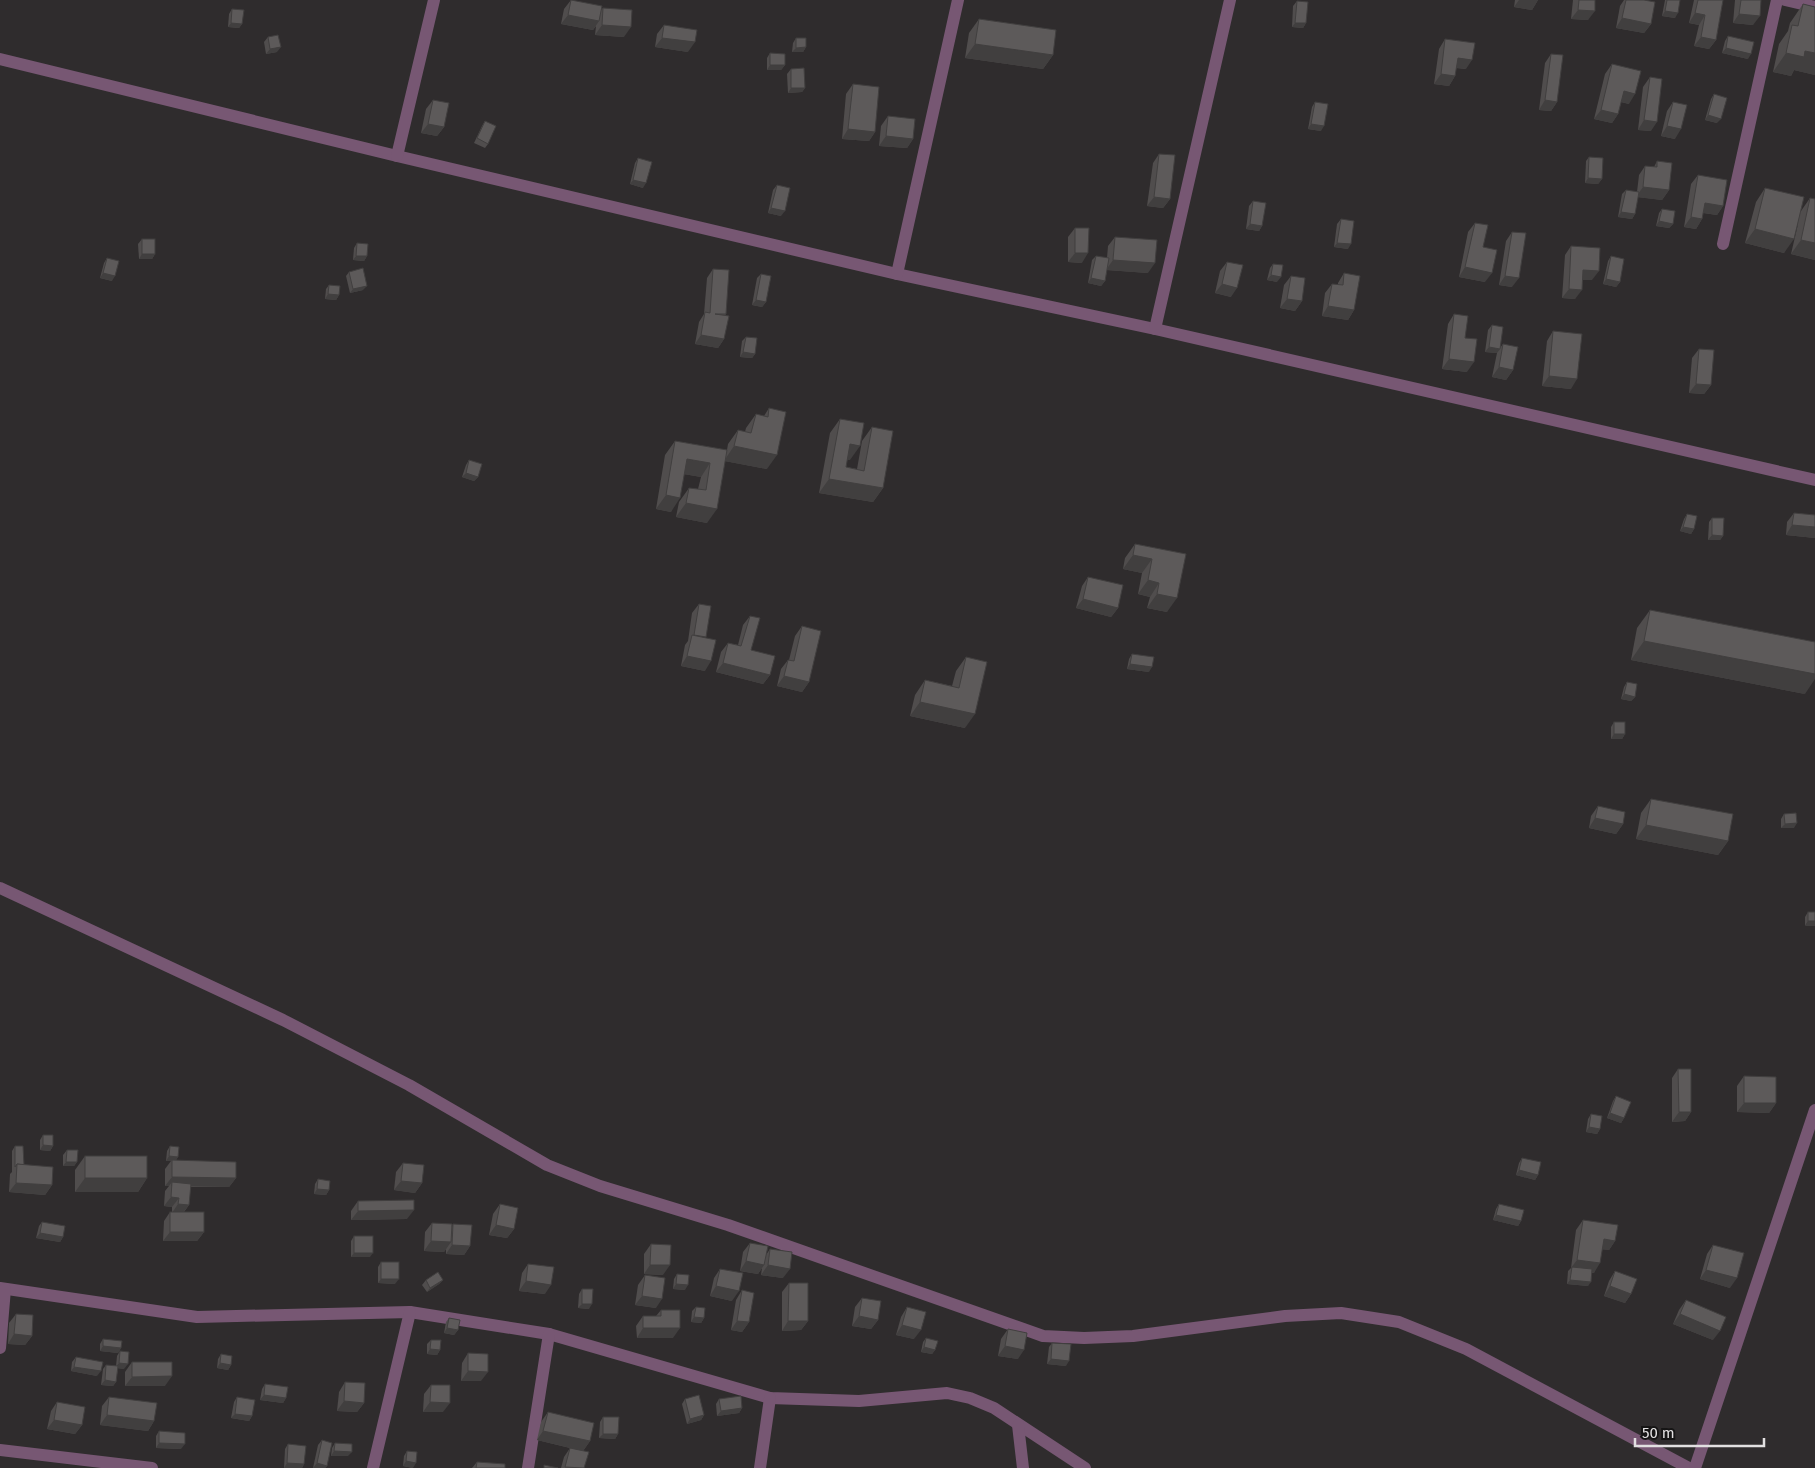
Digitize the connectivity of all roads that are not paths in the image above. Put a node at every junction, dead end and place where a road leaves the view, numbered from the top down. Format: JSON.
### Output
{"nodes":[{"id":1,"x":434,"y":0,"type":"edge"},
{"id":2,"x":958,"y":0,"type":"edge"},
{"id":3,"x":1230,"y":0,"type":"edge"},
{"id":4,"x":1777,"y":0,"type":"edge"},
{"id":5,"x":1785,"y":0,"type":"edge"},
{"id":6,"x":1815,"y":8,"type":"edge"},
{"id":7,"x":0,"y":59,"type":"edge"},
{"id":8,"x":398,"y":156,"type":"junction"},
{"id":9,"x":1723,"y":244,"type":"dead end"},
{"id":10,"x":897,"y":274,"type":"junction"},
{"id":11,"x":1155,"y":329,"type":"junction"},
{"id":12,"x":1815,"y":480,"type":"edge"},
{"id":13,"x":0,"y":888,"type":"edge"},
{"id":14,"x":1815,"y":1110,"type":"edge"},
{"id":15,"x":2,"y":1288,"type":"edge"},
{"id":16,"x":410,"y":1312,"type":"junction"},
{"id":17,"x":549,"y":1334,"type":"junction"},
{"id":18,"x":0,"y":1348,"type":"edge"},
{"id":19,"x":770,"y":1398,"type":"junction"},
{"id":20,"x":1018,"y":1425,"type":"junction"},
{"id":21,"x":0,"y":1450,"type":"edge"},
{"id":22,"x":83,"y":1464,"type":"edge"},
{"id":23,"x":152,"y":1468,"type":"edge"},
{"id":24,"x":373,"y":1468,"type":"edge"},
{"id":25,"x":528,"y":1468,"type":"edge"},
{"id":26,"x":760,"y":1468,"type":"edge"},
{"id":27,"x":1023,"y":1468,"type":"edge"},
{"id":28,"x":1085,"y":1468,"type":"edge"},
{"id":29,"x":1688,"y":1468,"type":"edge"},
{"id":30,"x":1695,"y":1468,"type":"edge"}],
"edges":[{"from":1,"to":8,"type":"street"},
{"from":2,"to":10,"type":"street"},
{"from":3,"to":11,"type":"street"},
{"from":4,"to":9,"type":"street"},
{"from":5,"to":6,"type":"street"},
{"from":7,"to":8,"type":"street"},
{"from":8,"to":10,"type":"street"},
{"from":10,"to":11,"type":"street"},
{"from":11,"to":12,"type":"street"},
{"from":13,"to":29,"type":"street"},
{"from":14,"to":30,"type":"street"},
{"from":15,"to":16,"type":"street"},
{"from":15,"to":18,"type":"street"},
{"from":16,"to":17,"type":"street"},
{"from":16,"to":24,"type":"street"},
{"from":17,"to":19,"type":"street"},
{"from":17,"to":25,"type":"street"},
{"from":19,"to":20,"type":"street"},
{"from":19,"to":26,"type":"street"},
{"from":20,"to":27,"type":"street"},
{"from":20,"to":28,"type":"street"},
{"from":21,"to":22,"type":"street"},
{"from":22,"to":23,"type":"street"}]}
